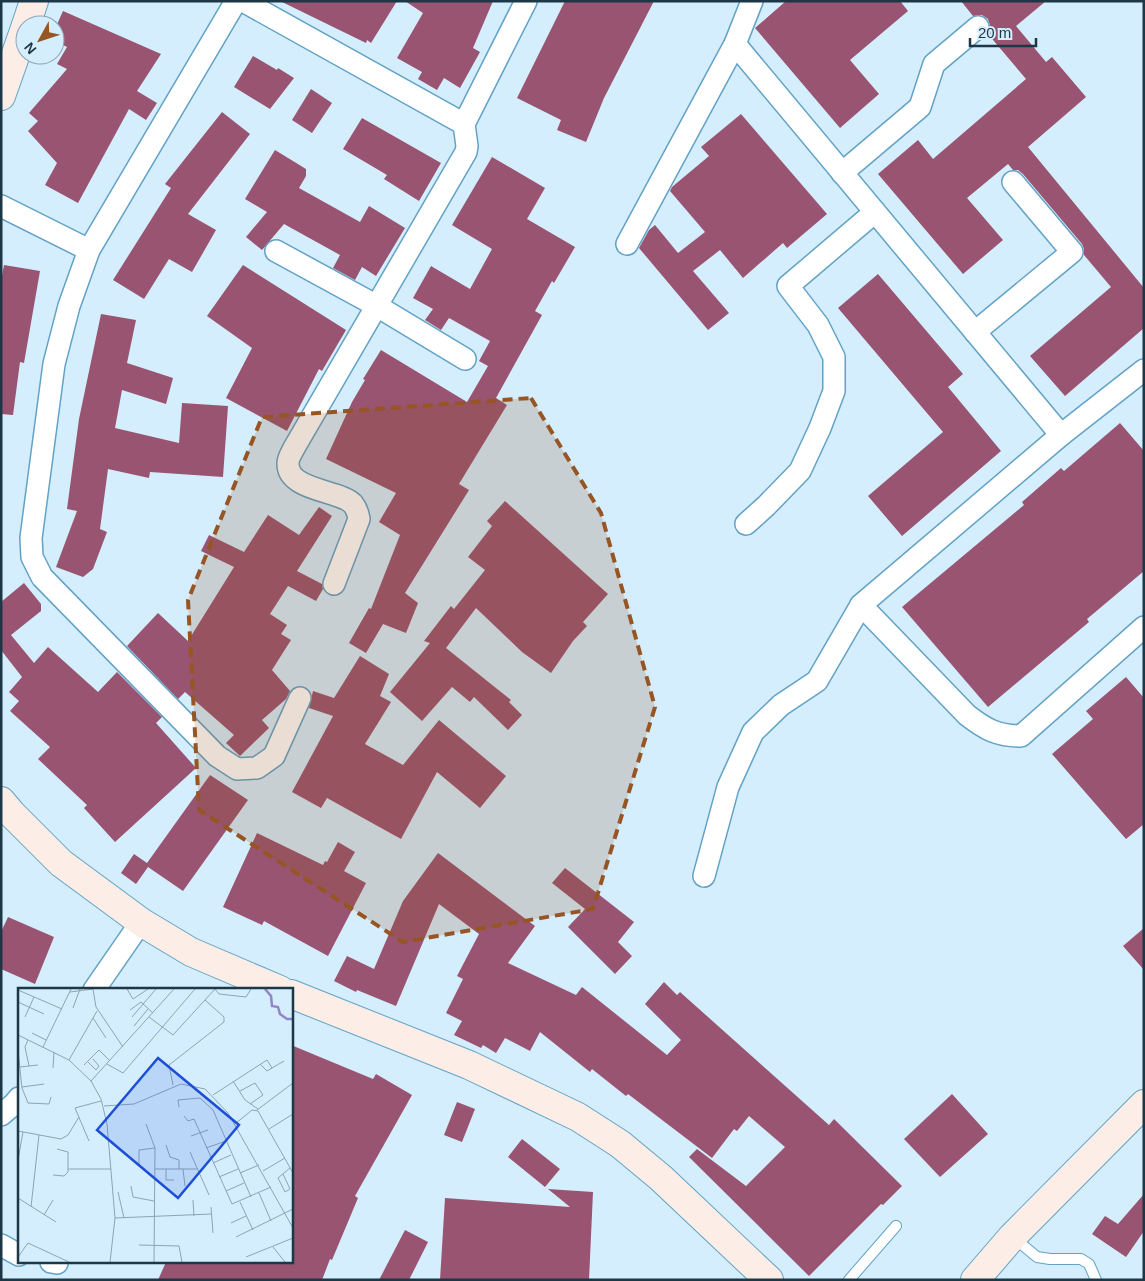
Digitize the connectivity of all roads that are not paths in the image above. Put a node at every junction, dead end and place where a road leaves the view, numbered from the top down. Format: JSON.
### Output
{"nodes":[{"id":1,"x":34,"y":1,"type":"edge"},
{"id":2,"x":236,"y":1,"type":"edge"},
{"id":3,"x":243,"y":1,"type":"edge"},
{"id":4,"x":526,"y":1,"type":"edge"},
{"id":5,"x":752,"y":1,"type":"edge"},
{"id":6,"x":28,"y":15,"type":"edge"},
{"id":7,"x":978,"y":27,"type":"dead end"},
{"id":8,"x":735,"y":44,"type":"junction"},
{"id":9,"x":15,"y":45,"type":"edge"},
{"id":10,"x":1,"y":96,"type":"edge"},
{"id":11,"x":464,"y":124,"type":"junction"},
{"id":12,"x":842,"y":173,"type":"junction"},
{"id":13,"x":1013,"y":182,"type":"dead end"},
{"id":14,"x":1,"y":206,"type":"edge"},
{"id":15,"x":875,"y":212,"type":"junction"},
{"id":16,"x":627,"y":244,"type":"dead end"},
{"id":17,"x":89,"y":250,"type":"junction"},
{"id":18,"x":276,"y":251,"type":"dead end"},
{"id":19,"x":377,"y":306,"type":"junction"},
{"id":20,"x":975,"y":332,"type":"junction"},
{"id":21,"x":465,"y":359,"type":"dead end"},
{"id":22,"x":1144,"y":370,"type":"edge"},
{"id":23,"x":1062,"y":435,"type":"junction"},
{"id":24,"x":746,"y":524,"type":"dead end"},
{"id":25,"x":334,"y":584,"type":"dead end"},
{"id":26,"x":861,"y":605,"type":"junction"},
{"id":27,"x":1144,"y":627,"type":"edge"},
{"id":28,"x":300,"y":698,"type":"dead end"},
{"id":29,"x":1,"y":801,"type":"edge"},
{"id":30,"x":704,"y":876,"type":"dead end"},
{"id":31,"x":141,"y":922,"type":"junction"},
{"id":32,"x":95,"y":988,"type":"edge"},
{"id":33,"x":275,"y":988,"type":"edge"},
{"id":34,"x":292,"y":994,"type":"edge"},
{"id":35,"x":18,"y":1099,"type":"edge"},
{"id":36,"x":1144,"y":1104,"type":"edge"},
{"id":37,"x":1,"y":1115,"type":"edge"},
{"id":38,"x":896,"y":1226,"type":"dead end"},
{"id":39,"x":1012,"y":1237,"type":"junction"},
{"id":40,"x":1,"y":1246,"type":"edge"},
{"id":41,"x":18,"y":1254,"type":"edge"},
{"id":42,"x":769,"y":1280,"type":"edge"},
{"id":43,"x":849,"y":1280,"type":"edge"},
{"id":44,"x":975,"y":1280,"type":"edge"},
{"id":45,"x":1096,"y":1280,"type":"edge"}],
"edges":[{"from":1,"to":6,"type":"street"},
{"from":2,"to":17,"type":"street"},
{"from":3,"to":11,"type":"street"},
{"from":4,"to":11,"type":"street"},
{"from":5,"to":8,"type":"street"},
{"from":7,"to":12,"type":"street"},
{"from":8,"to":12,"type":"street"},
{"from":8,"to":16,"type":"street"},
{"from":9,"to":10,"type":"street"},
{"from":11,"to":19,"type":"street"},
{"from":12,"to":15,"type":"street"},
{"from":13,"to":20,"type":"street"},
{"from":14,"to":17,"type":"street"},
{"from":15,"to":20,"type":"street"},
{"from":15,"to":24,"type":"street"},
{"from":17,"to":28,"type":"street"},
{"from":18,"to":19,"type":"street"},
{"from":19,"to":21,"type":"street"},
{"from":19,"to":25,"type":"street"},
{"from":20,"to":23,"type":"street"},
{"from":22,"to":23,"type":"street"},
{"from":23,"to":26,"type":"street"},
{"from":26,"to":27,"type":"street"},
{"from":26,"to":30,"type":"street"},
{"from":29,"to":31,"type":"street"},
{"from":31,"to":32,"type":"street"},
{"from":31,"to":33,"type":"street"},
{"from":34,"to":42,"type":"street"},
{"from":35,"to":37,"type":"street"},
{"from":36,"to":39,"type":"street"},
{"from":38,"to":43,"type":"lane"},
{"from":39,"to":44,"type":"street"},
{"from":39,"to":45,"type":"lane"},
{"from":40,"to":41,"type":"street"}]}
